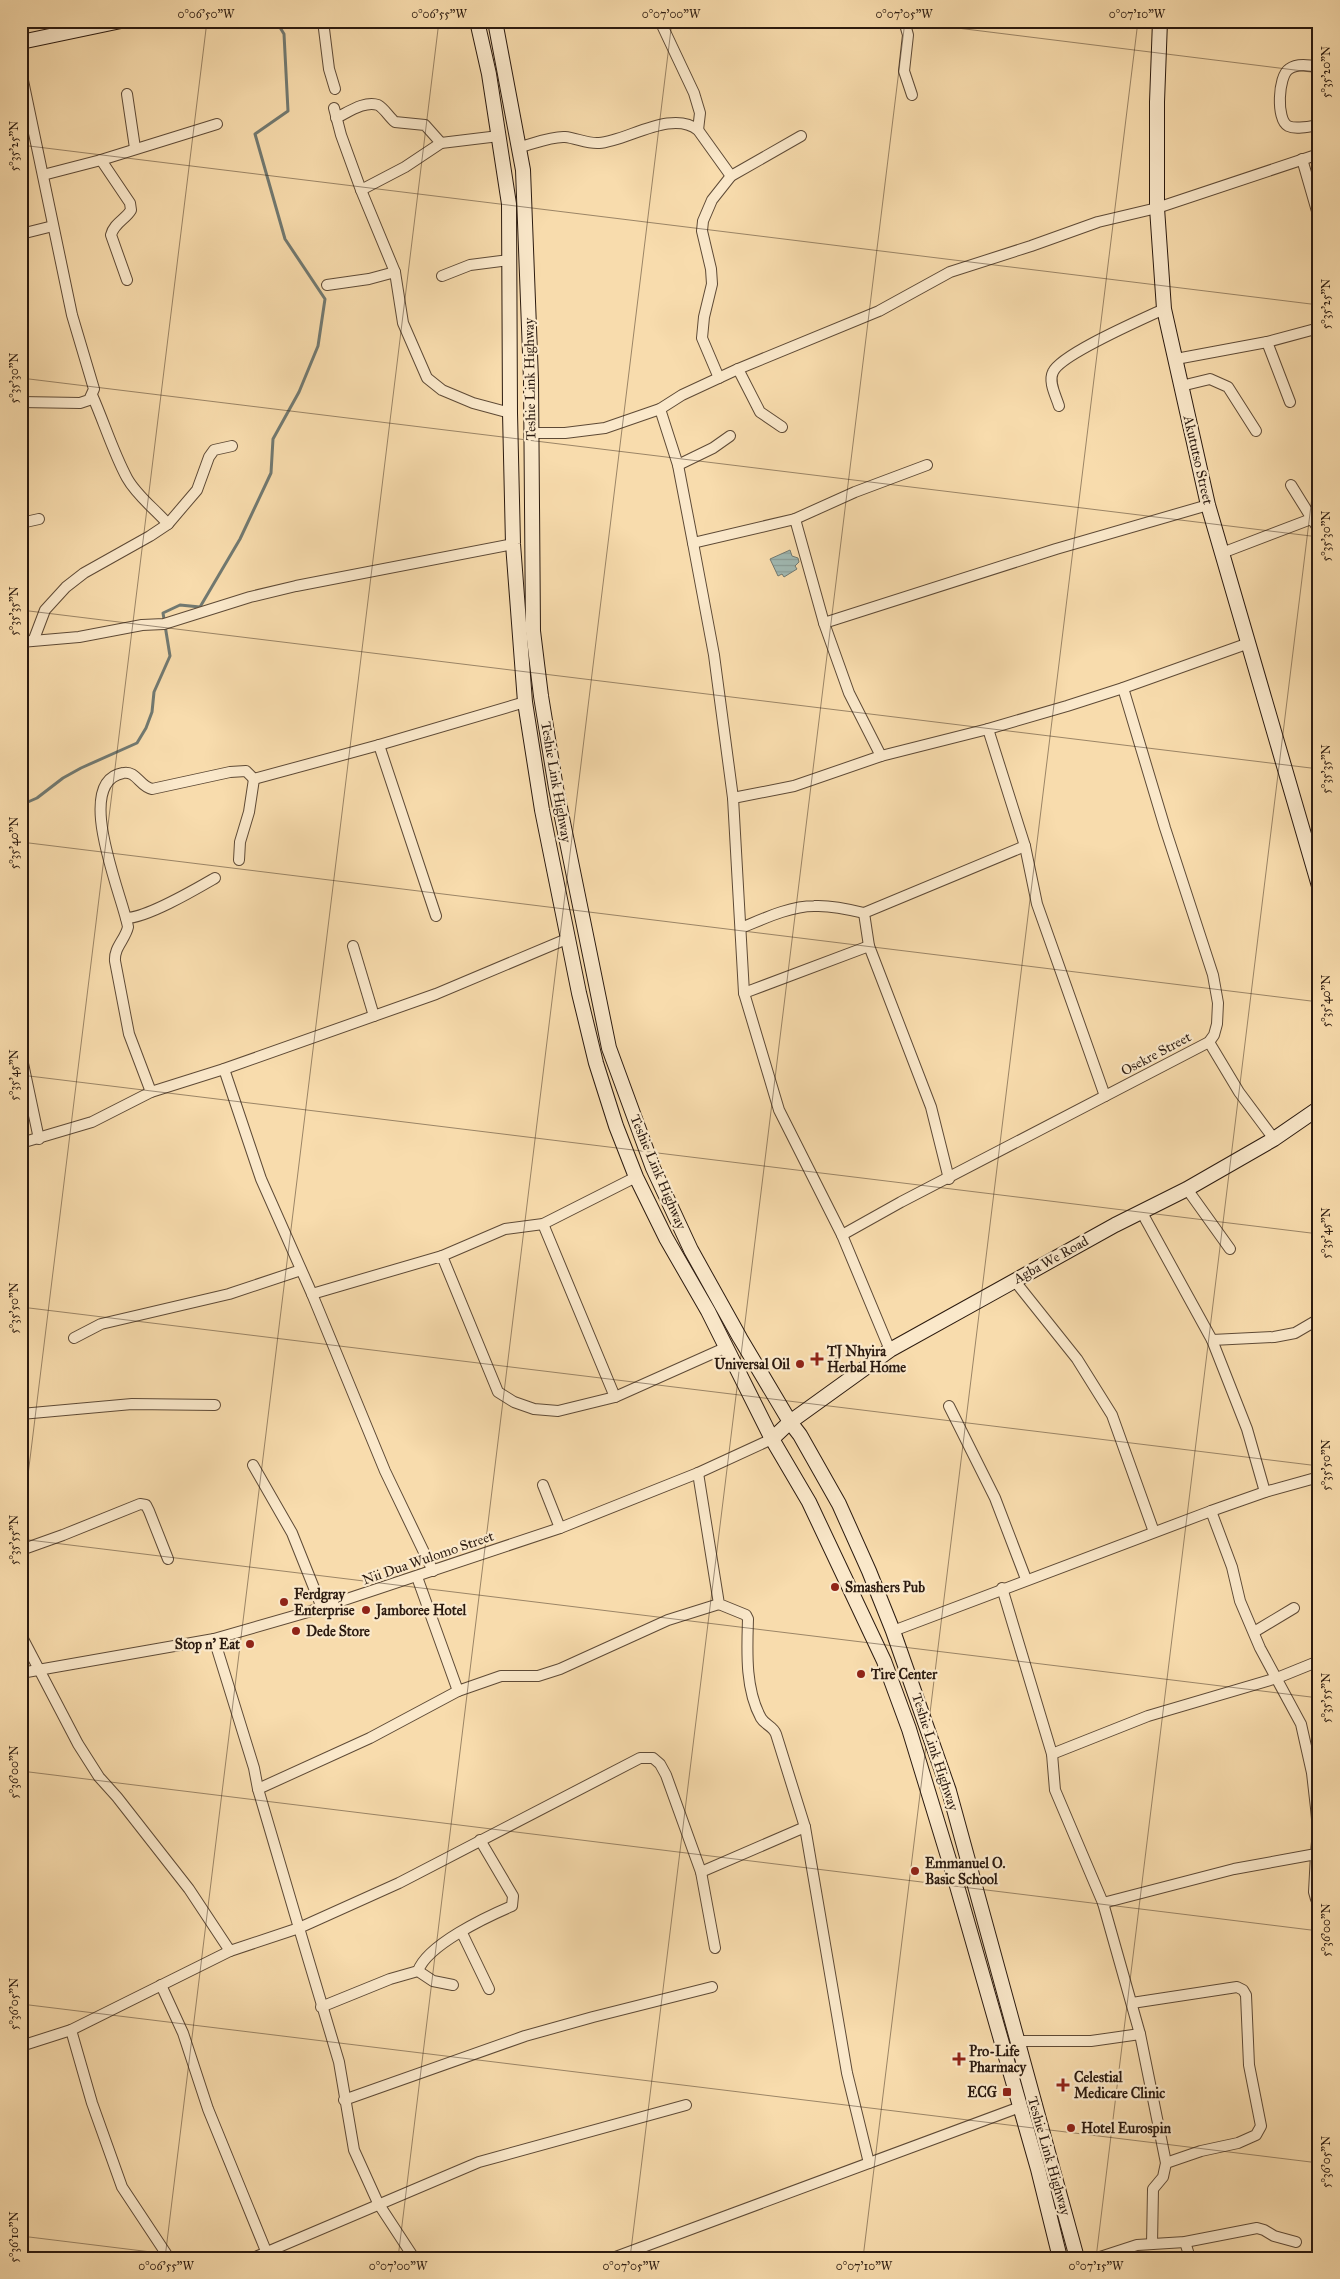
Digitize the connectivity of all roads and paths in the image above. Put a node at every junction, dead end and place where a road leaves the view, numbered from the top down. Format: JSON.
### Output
{"nodes":[{"id":1,"x":121,"y":21,"type":"edge"},
{"id":2,"x":323,"y":21,"type":"edge"},
{"id":3,"x":477,"y":21,"type":"edge"},
{"id":4,"x":495,"y":21,"type":"edge"},
{"id":5,"x":660,"y":21,"type":"edge"},
{"id":6,"x":904,"y":21,"type":"edge"},
{"id":7,"x":1160,"y":21,"type":"edge"},
{"id":8,"x":21,"y":42,"type":"edge"},
{"id":9,"x":1319,"y":67,"type":"edge"},
{"id":10,"x":21,"y":71,"type":"edge"},
{"id":11,"x":336,"y":89,"type":"dead end"},
{"id":12,"x":127,"y":94,"type":"dead end"},
{"id":13,"x":912,"y":95,"type":"dead end"},
{"id":14,"x":334,"y":108,"type":"dead end"},
{"id":15,"x":336,"y":118,"type":"junction"},
{"id":16,"x":217,"y":124,"type":"dead end"},
{"id":17,"x":1319,"y":125,"type":"edge"},
{"id":18,"x":698,"y":130,"type":"junction"},
{"id":19,"x":499,"y":136,"type":"junction"},
{"id":20,"x":801,"y":136,"type":"dead end"},
{"id":21,"x":441,"y":143,"type":"junction"},
{"id":22,"x":520,"y":147,"type":"junction"},
{"id":23,"x":135,"y":148,"type":"junction"},
{"id":24,"x":1319,"y":154,"type":"edge"},
{"id":25,"x":1302,"y":159,"type":"junction"},
{"id":26,"x":101,"y":160,"type":"junction"},
{"id":27,"x":43,"y":175,"type":"junction"},
{"id":28,"x":732,"y":176,"type":"junction"},
{"id":29,"x":361,"y":190,"type":"junction"},
{"id":30,"x":1157,"y":208,"type":"junction"},
{"id":31,"x":1319,"y":218,"type":"edge"},
{"id":32,"x":53,"y":226,"type":"junction"},
{"id":33,"x":21,"y":234,"type":"edge"},
{"id":34,"x":509,"y":260,"type":"junction"},
{"id":35,"x":395,"y":272,"type":"junction"},
{"id":36,"x":442,"y":276,"type":"dead end"},
{"id":37,"x":127,"y":280,"type":"dead end"},
{"id":38,"x":327,"y":285,"type":"dead end"},
{"id":39,"x":1164,"y":308,"type":"junction"},
{"id":40,"x":1319,"y":328,"type":"edge"},
{"id":41,"x":1267,"y":342,"type":"junction"},
{"id":42,"x":1176,"y":360,"type":"junction"},
{"id":43,"x":738,"y":370,"type":"junction"},
{"id":44,"x":719,"y":378,"type":"junction"},
{"id":45,"x":1181,"y":386,"type":"junction"},
{"id":46,"x":92,"y":395,"type":"junction"},
{"id":47,"x":21,"y":402,"type":"edge"},
{"id":48,"x":1290,"y":402,"type":"dead end"},
{"id":49,"x":1059,"y":406,"type":"dead end"},
{"id":50,"x":660,"y":409,"type":"junction"},
{"id":51,"x":510,"y":413,"type":"junction"},
{"id":52,"x":782,"y":427,"type":"dead end"},
{"id":53,"x":1256,"y":431,"type":"dead end"},
{"id":54,"x":532,"y":433,"type":"junction"},
{"id":55,"x":730,"y":436,"type":"dead end"},
{"id":56,"x":232,"y":446,"type":"dead end"},
{"id":57,"x":678,"y":465,"type":"junction"},
{"id":58,"x":927,"y":465,"type":"dead end"},
{"id":59,"x":1291,"y":485,"type":"dead end"},
{"id":60,"x":1208,"y":505,"type":"junction"},
{"id":61,"x":1315,"y":517,"type":"edge"},
{"id":62,"x":39,"y":519,"type":"dead end"},
{"id":63,"x":795,"y":519,"type":"junction"},
{"id":64,"x":21,"y":523,"type":"edge"},
{"id":65,"x":168,"y":524,"type":"junction"},
{"id":66,"x":1319,"y":530,"type":"edge"},
{"id":67,"x":693,"y":543,"type":"junction"},
{"id":68,"x":513,"y":544,"type":"junction"},
{"id":69,"x":1222,"y":553,"type":"junction"},
{"id":70,"x":824,"y":623,"type":"junction"},
{"id":71,"x":34,"y":639,"type":"junction"},
{"id":72,"x":21,"y":642,"type":"edge"},
{"id":73,"x":1249,"y":643,"type":"junction"},
{"id":74,"x":1123,"y":688,"type":"junction"},
{"id":75,"x":525,"y":702,"type":"junction"},
{"id":76,"x":988,"y":729,"type":"junction"},
{"id":77,"x":379,"y":745,"type":"junction"},
{"id":78,"x":880,"y":756,"type":"junction"},
{"id":79,"x":254,"y":779,"type":"junction"},
{"id":80,"x":733,"y":798,"type":"junction"},
{"id":81,"x":1025,"y":846,"type":"junction"},
{"id":82,"x":239,"y":860,"type":"dead end"},
{"id":83,"x":215,"y":878,"type":"dead end"},
{"id":84,"x":1319,"y":886,"type":"edge"},
{"id":85,"x":864,"y":913,"type":"junction"},
{"id":86,"x":436,"y":916,"type":"dead end"},
{"id":87,"x":126,"y":918,"type":"junction"},
{"id":88,"x":741,"y":928,"type":"junction"},
{"id":89,"x":569,"y":938,"type":"junction"},
{"id":90,"x":352,"y":946,"type":"dead end"},
{"id":91,"x":869,"y":946,"type":"junction"},
{"id":92,"x":744,"y":993,"type":"junction"},
{"id":93,"x":374,"y":1016,"type":"junction"},
{"id":94,"x":1209,"y":1042,"type":"junction"},
{"id":95,"x":21,"y":1054,"type":"edge"},
{"id":96,"x":224,"y":1069,"type":"junction"},
{"id":97,"x":151,"y":1092,"type":"junction"},
{"id":98,"x":1105,"y":1096,"type":"junction"},
{"id":99,"x":1319,"y":1108,"type":"edge"},
{"id":100,"x":39,"y":1139,"type":"junction"},
{"id":101,"x":1274,"y":1139,"type":"junction"},
{"id":102,"x":21,"y":1143,"type":"edge"},
{"id":103,"x":636,"y":1176,"type":"junction"},
{"id":104,"x":948,"y":1179,"type":"junction"},
{"id":105,"x":1187,"y":1189,"type":"junction"},
{"id":106,"x":1141,"y":1211,"type":"junction"},
{"id":107,"x":543,"y":1224,"type":"junction"},
{"id":108,"x":842,"y":1235,"type":"junction"},
{"id":109,"x":1230,"y":1249,"type":"dead end"},
{"id":110,"x":442,"y":1256,"type":"junction"},
{"id":111,"x":301,"y":1270,"type":"junction"},
{"id":112,"x":1014,"y":1280,"type":"junction"},
{"id":113,"x":312,"y":1294,"type":"junction"},
{"id":114,"x":1319,"y":1319,"type":"edge"},
{"id":115,"x":74,"y":1338,"type":"dead end"},
{"id":116,"x":1212,"y":1340,"type":"junction"},
{"id":117,"x":727,"y":1347,"type":"junction"},
{"id":118,"x":890,"y":1350,"type":"junction"},
{"id":119,"x":615,"y":1397,"type":"junction"},
{"id":120,"x":215,"y":1405,"type":"dead end"},
{"id":121,"x":949,"y":1406,"type":"dead end"},
{"id":122,"x":21,"y":1414,"type":"edge"},
{"id":123,"x":790,"y":1422,"type":"junction"},
{"id":124,"x":772,"y":1439,"type":"junction"},
{"id":125,"x":254,"y":1465,"type":"dead end"},
{"id":126,"x":698,"y":1473,"type":"junction"},
{"id":127,"x":1319,"y":1477,"type":"edge"},
{"id":128,"x":543,"y":1486,"type":"dead end"},
{"id":129,"x":1265,"y":1492,"type":"junction"},
{"id":130,"x":1211,"y":1511,"type":"junction"},
{"id":131,"x":560,"y":1528,"type":"junction"},
{"id":132,"x":1154,"y":1532,"type":"junction"},
{"id":133,"x":21,"y":1550,"type":"edge"},
{"id":134,"x":168,"y":1559,"type":"dead end"},
{"id":135,"x":433,"y":1571,"type":"junction"},
{"id":136,"x":417,"y":1577,"type":"junction"},
{"id":137,"x":1026,"y":1579,"type":"junction"},
{"id":138,"x":1002,"y":1588,"type":"junction"},
{"id":139,"x":719,"y":1604,"type":"junction"},
{"id":140,"x":322,"y":1608,"type":"junction"},
{"id":141,"x":1294,"y":1608,"type":"dead end"},
{"id":142,"x":893,"y":1631,"type":"junction"},
{"id":143,"x":1254,"y":1632,"type":"junction"},
{"id":144,"x":21,"y":1635,"type":"edge"},
{"id":145,"x":214,"y":1639,"type":"junction"},
{"id":146,"x":1319,"y":1661,"type":"edge"},
{"id":147,"x":41,"y":1670,"type":"junction"},
{"id":148,"x":21,"y":1673,"type":"edge"},
{"id":149,"x":1277,"y":1678,"type":"junction"},
{"id":150,"x":458,"y":1691,"type":"junction"},
{"id":151,"x":1052,"y":1754,"type":"junction"},
{"id":152,"x":258,"y":1789,"type":"junction"},
{"id":153,"x":805,"y":1827,"type":"junction"},
{"id":154,"x":480,"y":1840,"type":"junction"},
{"id":155,"x":1316,"y":1854,"type":"junction"},
{"id":156,"x":701,"y":1872,"type":"junction"},
{"id":157,"x":1319,"y":1901,"type":"edge"},
{"id":158,"x":1103,"y":1903,"type":"junction"},
{"id":159,"x":298,"y":1928,"type":"junction"},
{"id":160,"x":462,"y":1933,"type":"junction"},
{"id":161,"x":714,"y":1948,"type":"dead end"},
{"id":162,"x":230,"y":1951,"type":"junction"},
{"id":163,"x":418,"y":1971,"type":"junction"},
{"id":164,"x":161,"y":1985,"type":"junction"},
{"id":165,"x":453,"y":1986,"type":"dead end"},
{"id":166,"x":712,"y":1988,"type":"dead end"},
{"id":167,"x":490,"y":1990,"type":"dead end"},
{"id":168,"x":1132,"y":2003,"type":"junction"},
{"id":169,"x":321,"y":2007,"type":"junction"},
{"id":170,"x":71,"y":2030,"type":"junction"},
{"id":171,"x":1140,"y":2034,"type":"junction"},
{"id":172,"x":1016,"y":2041,"type":"junction"},
{"id":173,"x":21,"y":2046,"type":"edge"},
{"id":174,"x":344,"y":2100,"type":"junction"},
{"id":175,"x":686,"y":2105,"type":"dead end"},
{"id":176,"x":1020,"y":2108,"type":"junction"},
{"id":177,"x":869,"y":2163,"type":"junction"},
{"id":178,"x":1166,"y":2163,"type":"junction"},
{"id":179,"x":378,"y":2203,"type":"junction"},
{"id":180,"x":1185,"y":2242,"type":"junction"},
{"id":181,"x":1296,"y":2242,"type":"dead end"},
{"id":182,"x":1152,"y":2244,"type":"junction"},
{"id":183,"x":266,"y":2251,"type":"junction"},
{"id":184,"x":169,"y":2258,"type":"edge"},
{"id":185,"x":253,"y":2258,"type":"edge"},
{"id":186,"x":414,"y":2258,"type":"edge"},
{"id":187,"x":613,"y":2258,"type":"edge"},
{"id":188,"x":1060,"y":2258,"type":"edge"},
{"id":189,"x":1077,"y":2258,"type":"edge"},
{"id":190,"x":1097,"y":2258,"type":"edge"},
{"id":191,"x":1190,"y":2258,"type":"edge"}],
"edges":[{"from":1,"to":8,"type":"main road"},
{"from":2,"to":11,"type":"street"},
{"from":3,"to":19,"type":"main road","name":"Teshie Link Highway"},
{"from":4,"to":22,"type":"main road","name":"Teshie Link Highway"},
{"from":5,"to":18,"type":"street"},
{"from":6,"to":13,"type":"street"},
{"from":7,"to":30,"type":"main road","name":"Akututso Street"},
{"from":9,"to":17,"type":"street"},
{"from":10,"to":27,"type":"street"},
{"from":12,"to":23,"type":"street"},
{"from":14,"to":15,"type":"street"},
{"from":15,"to":21,"type":"street"},
{"from":15,"to":29,"type":"street"},
{"from":16,"to":23,"type":"street"},
{"from":18,"to":22,"type":"street"},
{"from":18,"to":28,"type":"street"},
{"from":19,"to":21,"type":"street"},
{"from":19,"to":34,"type":"main road","name":"Teshie Link Highway"},
{"from":20,"to":28,"type":"street"},
{"from":21,"to":29,"type":"street"},
{"from":22,"to":54,"type":"main road","name":"Teshie Link Highway"},
{"from":23,"to":26,"type":"street"},
{"from":24,"to":25,"type":"street"},
{"from":25,"to":30,"type":"street"},
{"from":25,"to":31,"type":"street"},
{"from":26,"to":27,"type":"street"},
{"from":26,"to":37,"type":"street"},
{"from":27,"to":32,"type":"street"},
{"from":28,"to":44,"type":"street"},
{"from":29,"to":35,"type":"street"},
{"from":30,"to":39,"type":"main road","name":"Akututso Street"},
{"from":30,"to":43,"type":"street"},
{"from":32,"to":33,"type":"street"},
{"from":32,"to":46,"type":"street"},
{"from":34,"to":36,"type":"street"},
{"from":34,"to":51,"type":"main road","name":"Teshie Link Highway"},
{"from":35,"to":38,"type":"street"},
{"from":35,"to":51,"type":"street"},
{"from":39,"to":42,"type":"main road","name":"Akututso Street"},
{"from":39,"to":49,"type":"street"},
{"from":40,"to":41,"type":"street"},
{"from":41,"to":42,"type":"street"},
{"from":41,"to":48,"type":"street"},
{"from":42,"to":45,"type":"main road","name":"Akututso Street"},
{"from":43,"to":44,"type":"street"},
{"from":43,"to":52,"type":"street"},
{"from":44,"to":50,"type":"street"},
{"from":45,"to":53,"type":"street"},
{"from":45,"to":60,"type":"main road","name":"Akututso Street"},
{"from":46,"to":47,"type":"street"},
{"from":46,"to":65,"type":"street"},
{"from":50,"to":54,"type":"street"},
{"from":50,"to":57,"type":"street"},
{"from":51,"to":68,"type":"main road","name":"Teshie Link Highway"},
{"from":54,"to":123,"type":"main road","name":"Teshie Link Highway"},
{"from":55,"to":57,"type":"street"},
{"from":56,"to":65,"type":"street"},
{"from":57,"to":67,"type":"street"},
{"from":58,"to":63,"type":"street"},
{"from":59,"to":61,"type":"street"},
{"from":60,"to":69,"type":"main road","name":"Akututso Street"},
{"from":60,"to":70,"type":"street"},
{"from":61,"to":66,"type":"street"},
{"from":61,"to":69,"type":"street"},
{"from":62,"to":64,"type":"street"},
{"from":63,"to":67,"type":"street"},
{"from":63,"to":70,"type":"street"},
{"from":65,"to":71,"type":"street"},
{"from":67,"to":80,"type":"street"},
{"from":68,"to":71,"type":"street"},
{"from":68,"to":75,"type":"main road","name":"Teshie Link Highway"},
{"from":69,"to":73,"type":"main road","name":"Akututso Street"},
{"from":70,"to":78,"type":"street"},
{"from":71,"to":72,"type":"street"},
{"from":73,"to":74,"type":"street"},
{"from":73,"to":84,"type":"main road","name":"Akututso Street"},
{"from":74,"to":76,"type":"street"},
{"from":74,"to":94,"type":"street","name":"Osekre Street"},
{"from":75,"to":77,"type":"street"},
{"from":75,"to":89,"type":"main road","name":"Teshie Link Highway"},
{"from":76,"to":78,"type":"street"},
{"from":76,"to":81,"type":"street"},
{"from":77,"to":79,"type":"street"},
{"from":77,"to":86,"type":"street"},
{"from":78,"to":80,"type":"street"},
{"from":79,"to":82,"type":"street"},
{"from":79,"to":87,"type":"street"},
{"from":80,"to":88,"type":"street"},
{"from":81,"to":85,"type":"street"},
{"from":81,"to":98,"type":"street"},
{"from":83,"to":87,"type":"street"},
{"from":85,"to":88,"type":"street"},
{"from":85,"to":91,"type":"street"},
{"from":87,"to":97,"type":"street"},
{"from":88,"to":92,"type":"street"},
{"from":89,"to":93,"type":"street"},
{"from":89,"to":103,"type":"main road","name":"Teshie Link Highway"},
{"from":90,"to":93,"type":"street"},
{"from":91,"to":92,"type":"street"},
{"from":91,"to":104,"type":"street"},
{"from":92,"to":108,"type":"street"},
{"from":93,"to":96,"type":"street"},
{"from":94,"to":98,"type":"street","name":"Osekre Street"},
{"from":94,"to":101,"type":"street"},
{"from":95,"to":100,"type":"street"},
{"from":96,"to":97,"type":"street"},
{"from":96,"to":111,"type":"street"},
{"from":97,"to":100,"type":"street"},
{"from":98,"to":104,"type":"street","name":"Osekre Street"},
{"from":99,"to":101,"type":"main road","name":"Agba We Road"},
{"from":100,"to":102,"type":"street"},
{"from":101,"to":105,"type":"main road","name":"Agba We Road"},
{"from":103,"to":107,"type":"street"},
{"from":103,"to":117,"type":"main road","name":"Teshie Link Highway"},
{"from":104,"to":108,"type":"street","name":"Osekre Street"},
{"from":105,"to":106,"type":"main road","name":"Agba We Road"},
{"from":105,"to":109,"type":"street"},
{"from":106,"to":112,"type":"main road","name":"Agba We Road"},
{"from":106,"to":116,"type":"street"},
{"from":107,"to":110,"type":"street"},
{"from":107,"to":119,"type":"street"},
{"from":108,"to":118,"type":"street"},
{"from":110,"to":113,"type":"street"},
{"from":110,"to":119,"type":"street"},
{"from":111,"to":113,"type":"street"},
{"from":111,"to":115,"type":"street"},
{"from":112,"to":118,"type":"main road","name":"Agba We Road"},
{"from":112,"to":132,"type":"street"},
{"from":113,"to":135,"type":"street"},
{"from":114,"to":116,"type":"street"},
{"from":116,"to":129,"type":"street"},
{"from":117,"to":119,"type":"street"},
{"from":117,"to":124,"type":"main road","name":"Teshie Link Highway"},
{"from":118,"to":123,"type":"main road","name":"Agba We Road"},
{"from":120,"to":122,"type":"street"},
{"from":121,"to":137,"type":"street"},
{"from":123,"to":124,"type":"main road","name":"Agba We Road"},
{"from":123,"to":142,"type":"main road","name":"Teshie Link Highway"},
{"from":124,"to":126,"type":"street","name":"Nii Dua Wulomo Street"},
{"from":124,"to":176,"type":"main road","name":"Teshie Link Highway"},
{"from":125,"to":140,"type":"street"},
{"from":126,"to":131,"type":"street","name":"Nii Dua Wulomo Street"},
{"from":126,"to":139,"type":"street"},
{"from":127,"to":129,"type":"street"},
{"from":128,"to":131,"type":"street"},
{"from":129,"to":130,"type":"street"},
{"from":130,"to":132,"type":"street"},
{"from":130,"to":143,"type":"street"},
{"from":131,"to":135,"type":"street","name":"Nii Dua Wulomo Street"},
{"from":132,"to":137,"type":"street"},
{"from":133,"to":134,"type":"street"},
{"from":135,"to":136,"type":"street","name":"Nii Dua Wulomo Street"},
{"from":136,"to":140,"type":"street","name":"Nii Dua Wulomo Street"},
{"from":136,"to":150,"type":"street"},
{"from":137,"to":138,"type":"street"},
{"from":138,"to":142,"type":"street"},
{"from":138,"to":151,"type":"street"},
{"from":139,"to":150,"type":"street"},
{"from":139,"to":153,"type":"street"},
{"from":140,"to":145,"type":"street","name":"Nii Dua Wulomo Street"},
{"from":141,"to":143,"type":"street"},
{"from":142,"to":172,"type":"main road","name":"Teshie Link Highway"},
{"from":143,"to":149,"type":"street"},
{"from":144,"to":147,"type":"street"},
{"from":145,"to":147,"type":"street","name":"Nii Dua Wulomo Street"},
{"from":145,"to":152,"type":"street"},
{"from":146,"to":149,"type":"street"},
{"from":147,"to":148,"type":"street","name":"Nii Dua Wulomo Street"},
{"from":147,"to":162,"type":"street"},
{"from":149,"to":151,"type":"street"},
{"from":149,"to":155,"type":"street"},
{"from":150,"to":152,"type":"street"},
{"from":151,"to":158,"type":"street"},
{"from":152,"to":159,"type":"street"},
{"from":153,"to":156,"type":"street"},
{"from":153,"to":177,"type":"street"},
{"from":154,"to":156,"type":"street"},
{"from":154,"to":159,"type":"street"},
{"from":154,"to":160,"type":"street"},
{"from":155,"to":157,"type":"street"},
{"from":155,"to":158,"type":"street"},
{"from":156,"to":161,"type":"street"},
{"from":158,"to":168,"type":"street"},
{"from":159,"to":162,"type":"street"},
{"from":159,"to":169,"type":"street"},
{"from":160,"to":163,"type":"street"},
{"from":160,"to":167,"type":"street"},
{"from":162,"to":164,"type":"street"},
{"from":163,"to":165,"type":"street"},
{"from":163,"to":169,"type":"street"},
{"from":164,"to":170,"type":"street"},
{"from":164,"to":183,"type":"street"},
{"from":166,"to":174,"type":"street"},
{"from":168,"to":171,"type":"street"},
{"from":168,"to":178,"type":"street"},
{"from":169,"to":174,"type":"street"},
{"from":170,"to":173,"type":"street"},
{"from":170,"to":184,"type":"street"},
{"from":171,"to":172,"type":"street"},
{"from":171,"to":178,"type":"street"},
{"from":172,"to":189,"type":"main road","name":"Teshie Link Highway"},
{"from":174,"to":179,"type":"street"},
{"from":175,"to":179,"type":"street"},
{"from":176,"to":177,"type":"street"},
{"from":176,"to":188,"type":"main road","name":"Teshie Link Highway"},
{"from":177,"to":187,"type":"street"},
{"from":178,"to":182,"type":"street"},
{"from":179,"to":183,"type":"street"},
{"from":179,"to":186,"type":"street"},
{"from":180,"to":181,"type":"street"},
{"from":180,"to":182,"type":"street"},
{"from":180,"to":191,"type":"street"},
{"from":182,"to":190,"type":"street"},
{"from":183,"to":185,"type":"street"}]}
